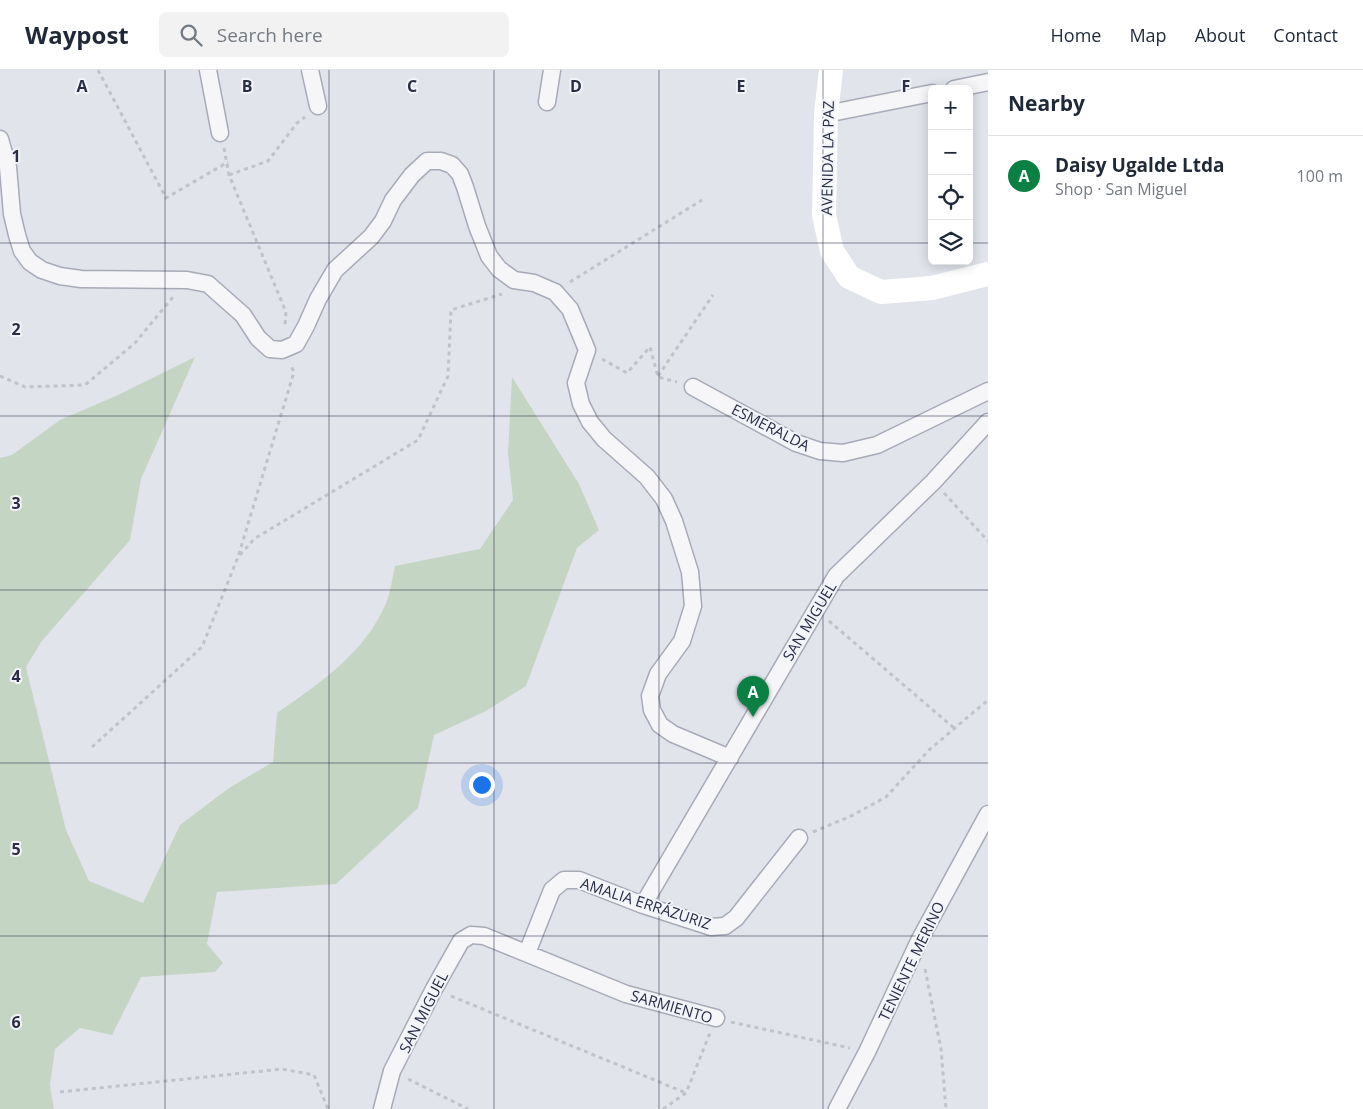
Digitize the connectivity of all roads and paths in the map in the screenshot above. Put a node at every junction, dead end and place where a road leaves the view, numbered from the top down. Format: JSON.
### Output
{"nodes":[{"id":1,"x":98,"y":70,"type":"edge"},
{"id":2,"x":208,"y":70,"type":"edge"},
{"id":3,"x":310,"y":70,"type":"edge"},
{"id":4,"x":552,"y":70,"type":"edge"},
{"id":5,"x":831,"y":70,"type":"edge"},
{"id":6,"x":988,"y":82,"type":"edge"},
{"id":7,"x":973,"y":85,"type":"edge"},
{"id":8,"x":928,"y":94,"type":"edge"},
{"id":9,"x":547,"y":102,"type":"dead end"},
{"id":10,"x":318,"y":106,"type":"joint"},
{"id":11,"x":826,"y":114,"type":"junction"},
{"id":12,"x":220,"y":133,"type":"joint"},
{"id":13,"x":0,"y":139,"type":"edge"},
{"id":14,"x":228,"y":162,"type":"junction"},
{"id":15,"x":229,"y":175,"type":"junction"},
{"id":16,"x":702,"y":200,"type":"dead end"},
{"id":17,"x":988,"y":274,"type":"edge"},
{"id":18,"x":187,"y":280,"type":"junction"},
{"id":19,"x":534,"y":284,"type":"junction"},
{"id":20,"x":555,"y":292,"type":"junction"},
{"id":21,"x":713,"y":295,"type":"dead end"},
{"id":22,"x":282,"y":350,"type":"junction"},
{"id":23,"x":587,"y":350,"type":"junction"},
{"id":24,"x":0,"y":376,"type":"edge"},
{"id":25,"x":658,"y":377,"type":"junction"},
{"id":26,"x":693,"y":387,"type":"joint"},
{"id":27,"x":988,"y":391,"type":"edge"},
{"id":28,"x":988,"y":422,"type":"edge"},
{"id":29,"x":934,"y":482,"type":"junction"},
{"id":30,"x":988,"y":542,"type":"edge"},
{"id":31,"x":238,"y":557,"type":"junction"},
{"id":32,"x":815,"y":608,"type":"junction"},
{"id":33,"x":988,"y":700,"type":"edge"},
{"id":34,"x":954,"y":728,"type":"junction"},
{"id":35,"x":92,"y":747,"type":"dead end"},
{"id":36,"x":730,"y":758,"type":"junction"},
{"id":37,"x":988,"y":814,"type":"edge"},
{"id":38,"x":799,"y":838,"type":"joint"},
{"id":39,"x":643,"y":905,"type":"junction"},
{"id":40,"x":484,"y":936,"type":"joint"},
{"id":41,"x":920,"y":939,"type":"junction"},
{"id":42,"x":527,"y":953,"type":"junction"},
{"id":43,"x":434,"y":989,"type":"junction"},
{"id":44,"x":716,"y":1018,"type":"junction"},
{"id":45,"x":867,"y":1052,"type":"junction"},
{"id":46,"x":392,"y":1072,"type":"junction"},
{"id":47,"x":60,"y":1092,"type":"dead end"},
{"id":48,"x":686,"y":1093,"type":"junction"},
{"id":49,"x":328,"y":1109,"type":"edge"},
{"id":50,"x":382,"y":1109,"type":"edge"},
{"id":51,"x":468,"y":1109,"type":"edge"},
{"id":52,"x":663,"y":1109,"type":"edge"},
{"id":53,"x":837,"y":1109,"type":"edge"},
{"id":54,"x":946,"y":1109,"type":"edge"}],
"edges":[{"from":1,"to":14,"type":"path"},
{"from":2,"to":12,"type":"street"},
{"from":3,"to":10,"type":"street"},
{"from":4,"to":9,"type":"street"},
{"from":5,"to":11,"type":"street","name":"AVENIDA LA PAZ"},
{"from":6,"to":7,"type":"street"},
{"from":8,"to":11,"type":"street"},
{"from":10,"to":15,"type":"path"},
{"from":11,"to":17,"type":"street","name":"AVENIDA LA PAZ"},
{"from":12,"to":14,"type":"path"},
{"from":13,"to":18,"type":"street"},
{"from":14,"to":15,"type":"path"},
{"from":15,"to":22,"type":"path"},
{"from":16,"to":20,"type":"path"},
{"from":18,"to":22,"type":"street"},
{"from":18,"to":24,"type":"path"},
{"from":19,"to":20,"type":"street"},
{"from":19,"to":22,"type":"street"},
{"from":19,"to":31,"type":"path"},
{"from":20,"to":23,"type":"street"},
{"from":21,"to":25,"type":"path"},
{"from":22,"to":31,"type":"path"},
{"from":23,"to":25,"type":"path"},
{"from":23,"to":36,"type":"street"},
{"from":25,"to":26,"type":"path"},
{"from":26,"to":27,"type":"street","name":"ESMERALDA"},
{"from":28,"to":29,"type":"street","name":"SAN MIGUEL"},
{"from":29,"to":30,"type":"path"},
{"from":29,"to":32,"type":"street","name":"SAN MIGUEL"},
{"from":31,"to":35,"type":"path"},
{"from":32,"to":34,"type":"path"},
{"from":32,"to":36,"type":"street","name":"SAN MIGUEL"},
{"from":33,"to":34,"type":"path"},
{"from":34,"to":38,"type":"path"},
{"from":36,"to":39,"type":"street","name":"SAN MIGUEL"},
{"from":37,"to":41,"type":"street","name":"TENIENTE MERINO"},
{"from":38,"to":39,"type":"street","name":"AMALIA ERRÁZURIZ"},
{"from":39,"to":42,"type":"street","name":"AMALIA ERRÁZURIZ"},
{"from":40,"to":42,"type":"street","name":"SARMIENTO"},
{"from":40,"to":43,"type":"street","name":"SAN MIGUEL"},
{"from":41,"to":45,"type":"street","name":"TENIENTE MERINO"},
{"from":41,"to":54,"type":"path"},
{"from":42,"to":44,"type":"street","name":"SARMIENTO"},
{"from":43,"to":46,"type":"street","name":"SAN MIGUEL"},
{"from":43,"to":48,"type":"path"},
{"from":44,"to":45,"type":"path","name":"SARMIENTO"},
{"from":44,"to":48,"type":"path"},
{"from":45,"to":53,"type":"street","name":"TENIENTE MERINO"},
{"from":46,"to":50,"type":"street","name":"SAN MIGUEL"},
{"from":46,"to":51,"type":"path"},
{"from":47,"to":49,"type":"path"},
{"from":48,"to":52,"type":"path"}]}
